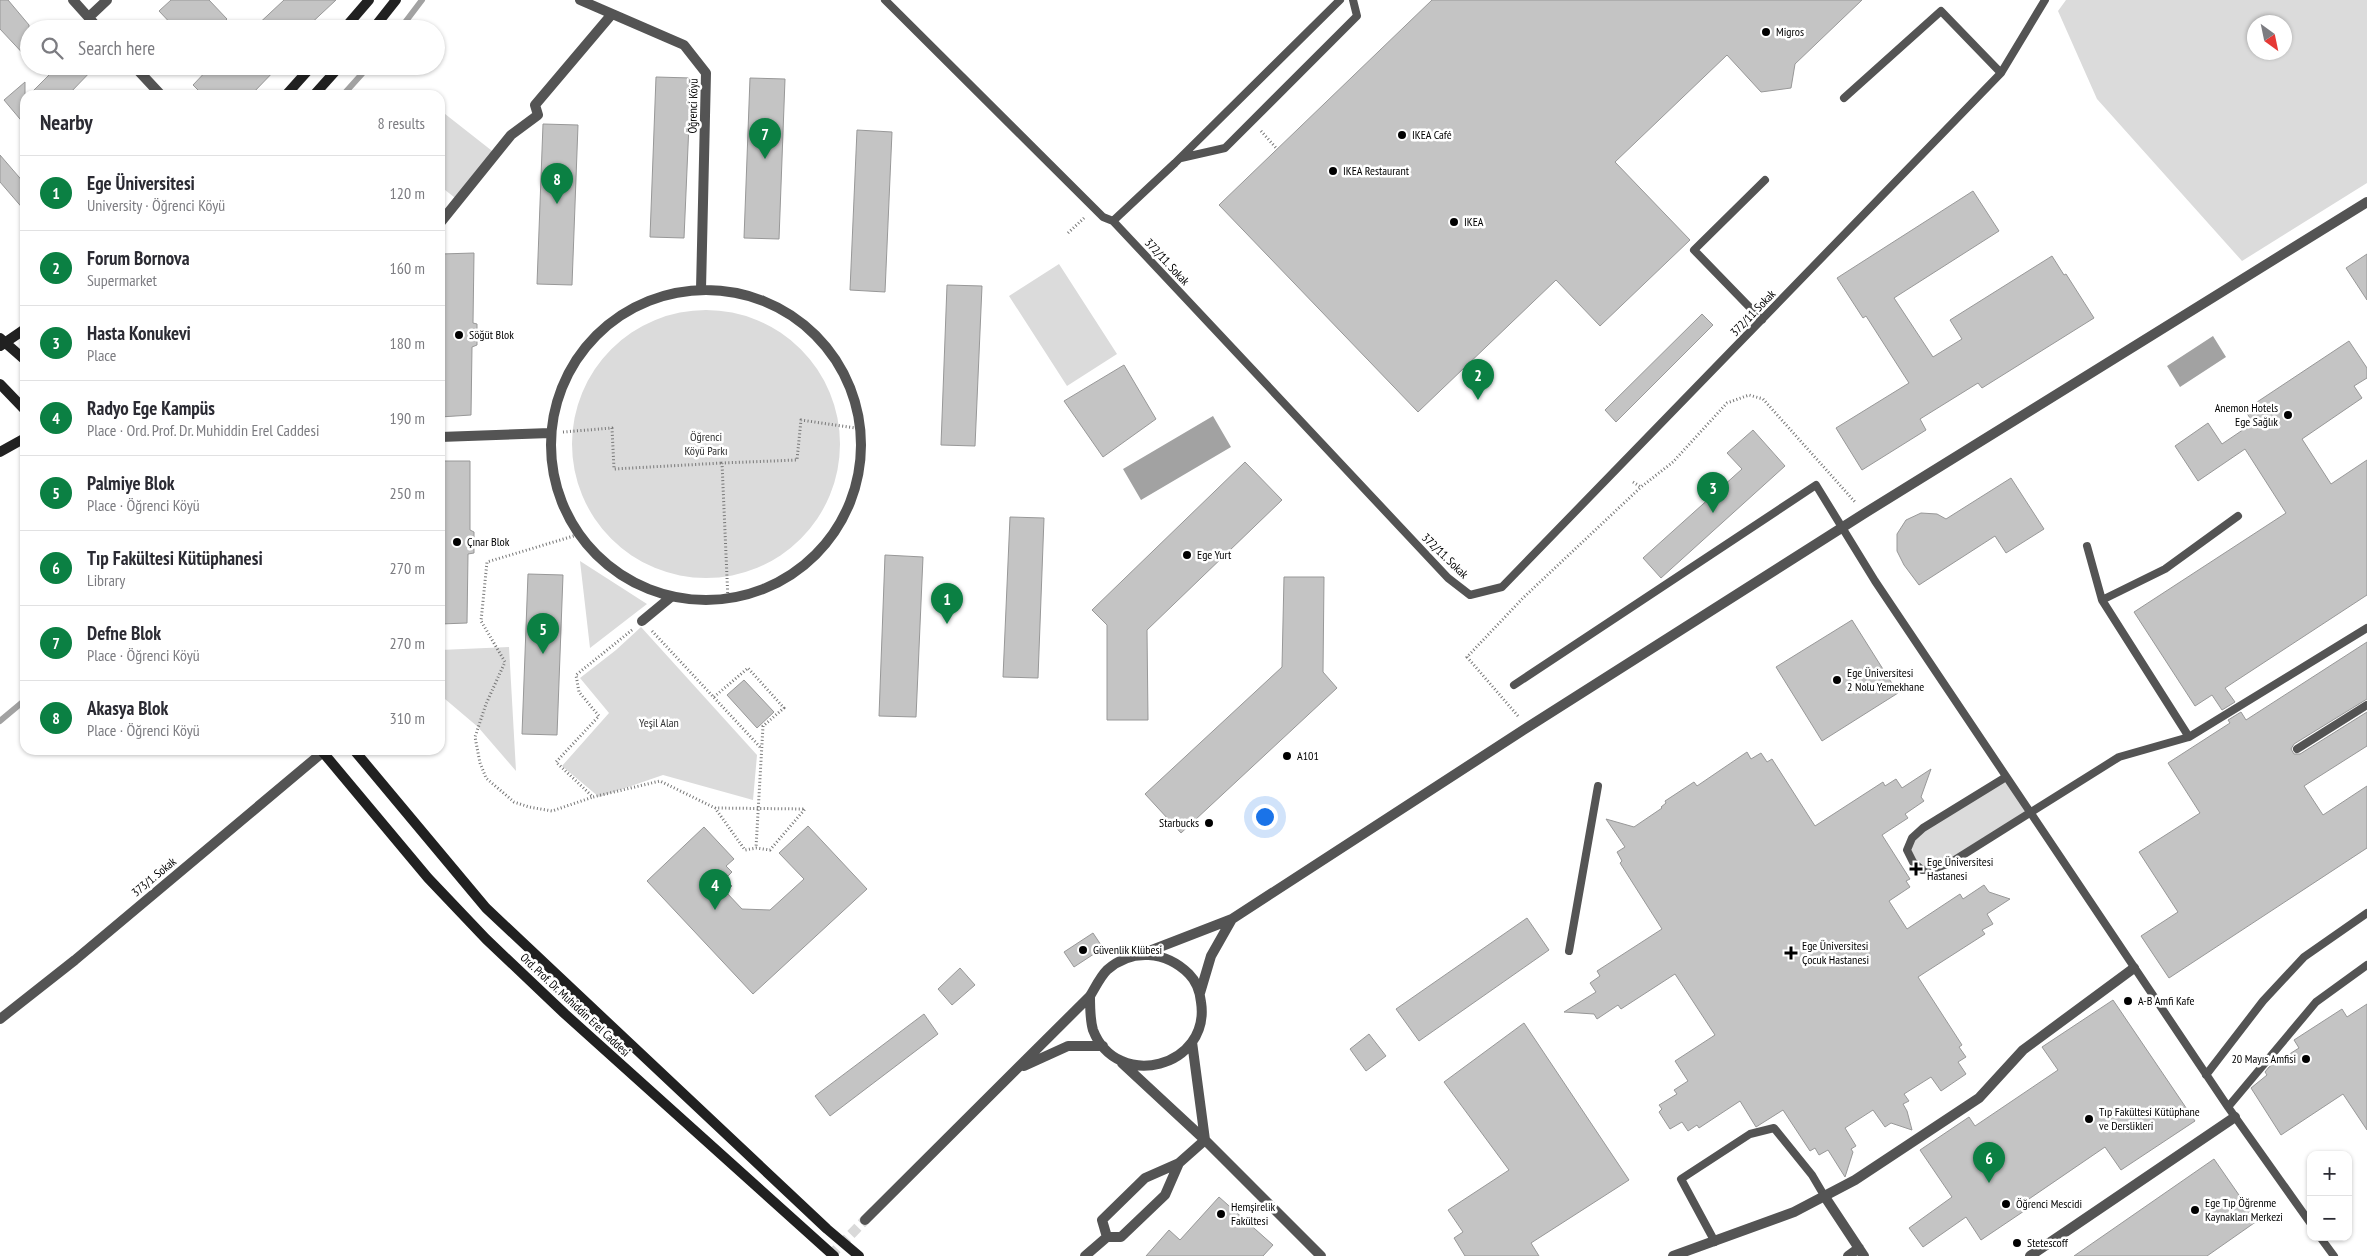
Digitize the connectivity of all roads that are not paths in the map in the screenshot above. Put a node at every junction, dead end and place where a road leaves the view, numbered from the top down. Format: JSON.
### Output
{"nodes":[{"id":1,"x":74,"y":0,"type":"edge"},
{"id":2,"x":107,"y":0,"type":"edge"},
{"id":3,"x":369,"y":0,"type":"edge"},
{"id":4,"x":396,"y":0,"type":"edge"},
{"id":5,"x":580,"y":0,"type":"edge"},
{"id":6,"x":885,"y":0,"type":"edge"},
{"id":7,"x":1340,"y":0,"type":"edge"},
{"id":8,"x":1353,"y":0,"type":"edge"},
{"id":9,"x":2046,"y":0,"type":"edge"},
{"id":10,"x":612,"y":14,"type":"junction"},
{"id":11,"x":88,"y":17,"type":"junction"},
{"id":12,"x":91,"y":20,"type":"edge"},
{"id":13,"x":352,"y":20,"type":"edge"},
{"id":14,"x":380,"y":20,"type":"edge"},
{"id":15,"x":2001,"y":73,"type":"junction"},
{"id":16,"x":142,"y":75,"type":"edge"},
{"id":17,"x":304,"y":75,"type":"edge"},
{"id":18,"x":332,"y":75,"type":"edge"},
{"id":19,"x":156,"y":90,"type":"edge"},
{"id":20,"x":290,"y":90,"type":"edge"},
{"id":21,"x":318,"y":90,"type":"edge"},
{"id":22,"x":1844,"y":98,"type":"dead end"},
{"id":23,"x":1179,"y":158,"type":"junction"},
{"id":24,"x":1764,"y":180,"type":"dead end"},
{"id":25,"x":2367,"y":202,"type":"edge"},
{"id":26,"x":445,"y":217,"type":"edge"},
{"id":27,"x":1113,"y":221,"type":"junction"},
{"id":28,"x":701,"y":289,"type":"junction"},
{"id":29,"x":1762,"y":320,"type":"junction"},
{"id":30,"x":20,"y":334,"type":"edge"},
{"id":31,"x":2,"y":342,"type":"edge"},
{"id":32,"x":20,"y":356,"type":"edge"},
{"id":33,"x":0,"y":384,"type":"edge"},
{"id":34,"x":20,"y":405,"type":"edge"},
{"id":35,"x":550,"y":433,"type":"junction"},
{"id":36,"x":445,"y":437,"type":"edge"},
{"id":37,"x":20,"y":441,"type":"edge"},
{"id":38,"x":0,"y":452,"type":"edge"},
{"id":39,"x":2238,"y":516,"type":"dead end"},
{"id":40,"x":1842,"y":528,"type":"junction"},
{"id":41,"x":2087,"y":546,"type":"dead end"},
{"id":42,"x":671,"y":597,"type":"junction"},
{"id":43,"x":2102,"y":600,"type":"junction"},
{"id":44,"x":642,"y":621,"type":"road end"},
{"id":45,"x":2367,"y":628,"type":"edge"},
{"id":46,"x":1514,"y":685,"type":"dead end"},
{"id":47,"x":2367,"y":705,"type":"edge"},
{"id":48,"x":2189,"y":737,"type":"junction"},
{"id":49,"x":2297,"y":749,"type":"dead end"},
{"id":50,"x":317,"y":755,"type":"edge"},
{"id":51,"x":325,"y":755,"type":"edge"},
{"id":52,"x":358,"y":755,"type":"edge"},
{"id":53,"x":2006,"y":777,"type":"junction"},
{"id":54,"x":1598,"y":786,"type":"dead end"},
{"id":55,"x":2030,"y":812,"type":"junction"},
{"id":56,"x":2367,"y":914,"type":"edge"},
{"id":57,"x":1232,"y":918,"type":"junction"},
{"id":58,"x":1569,"y":951,"type":"dead end"},
{"id":59,"x":1139,"y":955,"type":"junction"},
{"id":60,"x":2367,"y":965,"type":"edge"},
{"id":61,"x":2134,"y":968,"type":"junction"},
{"id":62,"x":1200,"y":993,"type":"junction"},
{"id":63,"x":1090,"y":996,"type":"junction"},
{"id":64,"x":0,"y":1019,"type":"edge"},
{"id":65,"x":1192,"y":1042,"type":"junction"},
{"id":66,"x":1103,"y":1046,"type":"junction"},
{"id":67,"x":1117,"y":1059,"type":"junction"},
{"id":68,"x":1019,"y":1068,"type":"junction"},
{"id":69,"x":2206,"y":1075,"type":"junction"},
{"id":70,"x":2228,"y":1107,"type":"junction"},
{"id":71,"x":2235,"y":1118,"type":"junction"},
{"id":72,"x":1205,"y":1140,"type":"junction"},
{"id":73,"x":1179,"y":1163,"type":"junction"},
{"id":74,"x":1825,"y":1197,"type":"junction"},
{"id":75,"x":2307,"y":1218,"type":"edge"},
{"id":76,"x":865,"y":1220,"type":"tunnel mouth"},
{"id":77,"x":1107,"y":1237,"type":"junction"},
{"id":78,"x":2323,"y":1241,"type":"edge"},
{"id":79,"x":1715,"y":1242,"type":"junction"},
{"id":80,"x":1862,"y":1252,"type":"edge"},
{"id":81,"x":834,"y":1256,"type":"edge"},
{"id":82,"x":859,"y":1256,"type":"edge"},
{"id":83,"x":1085,"y":1256,"type":"edge"},
{"id":84,"x":1321,"y":1256,"type":"edge"},
{"id":85,"x":1673,"y":1256,"type":"edge"},
{"id":86,"x":1848,"y":1256,"type":"edge"},
{"id":87,"x":2030,"y":1256,"type":"edge"},
{"id":88,"x":2334,"y":1256,"type":"edge"}],
"edges":[{"from":1,"to":11,"type":"street"},
{"from":2,"to":11,"type":"street"},
{"from":3,"to":13,"type":"main road"},
{"from":4,"to":14,"type":"main road"},
{"from":5,"to":10,"type":"street","name":"Öğrenci Köyü"},
{"from":6,"to":27,"type":"lane","name":"372/11. Sokak"},
{"from":7,"to":23,"type":"lane"},
{"from":8,"to":23,"type":"lane"},
{"from":9,"to":15,"type":"lane","name":"372/11. Sokak"},
{"from":10,"to":26,"type":"street"},
{"from":10,"to":28,"type":"street","name":"Öğrenci Köyü"},
{"from":11,"to":12,"type":"street"},
{"from":15,"to":22,"type":"lane"},
{"from":15,"to":29,"type":"lane","name":"372/11. Sokak"},
{"from":16,"to":19,"type":"street"},
{"from":17,"to":20,"type":"main road"},
{"from":18,"to":21,"type":"main road"},
{"from":23,"to":27,"type":"lane"},
{"from":24,"to":29,"type":"lane"},
{"from":25,"to":40,"type":"street"},
{"from":27,"to":29,"type":"lane","name":"372/11. Sokak"},
{"from":28,"to":35,"type":"street"},
{"from":28,"to":42,"type":"street"},
{"from":30,"to":31,"type":"main road"},
{"from":31,"to":32,"type":"main road"},
{"from":33,"to":34,"type":"main road"},
{"from":35,"to":36,"type":"street"},
{"from":35,"to":42,"type":"street"},
{"from":37,"to":38,"type":"main road"},
{"from":39,"to":43,"type":"lane"},
{"from":40,"to":46,"type":"lane"},
{"from":40,"to":53,"type":"lane"},
{"from":40,"to":57,"type":"street"},
{"from":41,"to":43,"type":"lane"},
{"from":42,"to":44,"type":"street"},
{"from":43,"to":48,"type":"lane"},
{"from":45,"to":48,"type":"lane"},
{"from":47,"to":49,"type":"lane"},
{"from":48,"to":55,"type":"lane"},
{"from":50,"to":64,"type":"street","name":"373/1. Sokak"},
{"from":51,"to":81,"type":"main road","name":"Ord. Prof. Dr. Muhiddin Erel Caddesi"},
{"from":52,"to":82,"type":"main road","name":"Ord. Prof. Dr. Muhiddin Erel Caddesi"},
{"from":53,"to":55,"type":"lane"},
{"from":53,"to":55,"type":"lane"},
{"from":54,"to":58,"type":"lane"},
{"from":55,"to":61,"type":"lane"},
{"from":56,"to":69,"type":"lane"},
{"from":57,"to":59,"type":"street"},
{"from":57,"to":62,"type":"street"},
{"from":59,"to":62,"type":"street"},
{"from":59,"to":63,"type":"street"},
{"from":60,"to":70,"type":"lane"},
{"from":61,"to":69,"type":"lane"},
{"from":61,"to":74,"type":"street"},
{"from":62,"to":65,"type":"street"},
{"from":63,"to":66,"type":"street"},
{"from":63,"to":68,"type":"street"},
{"from":65,"to":67,"type":"street"},
{"from":65,"to":72,"type":"street"},
{"from":66,"to":67,"type":"street"},
{"from":66,"to":68,"type":"street"},
{"from":67,"to":72,"type":"street"},
{"from":68,"to":76,"type":"street"},
{"from":69,"to":70,"type":"lane"},
{"from":70,"to":71,"type":"lane"},
{"from":71,"to":75,"type":"lane"},
{"from":71,"to":87,"type":"street"},
{"from":72,"to":73,"type":"street"},
{"from":72,"to":84,"type":"street"},
{"from":73,"to":77,"type":"street"},
{"from":73,"to":77,"type":"street"},
{"from":74,"to":79,"type":"street"},
{"from":74,"to":79,"type":"lane"},
{"from":74,"to":80,"type":"street"},
{"from":77,"to":83,"type":"street"},
{"from":78,"to":88,"type":"lane"},
{"from":79,"to":85,"type":"street"},
{"from":80,"to":86,"type":"street"}]}
